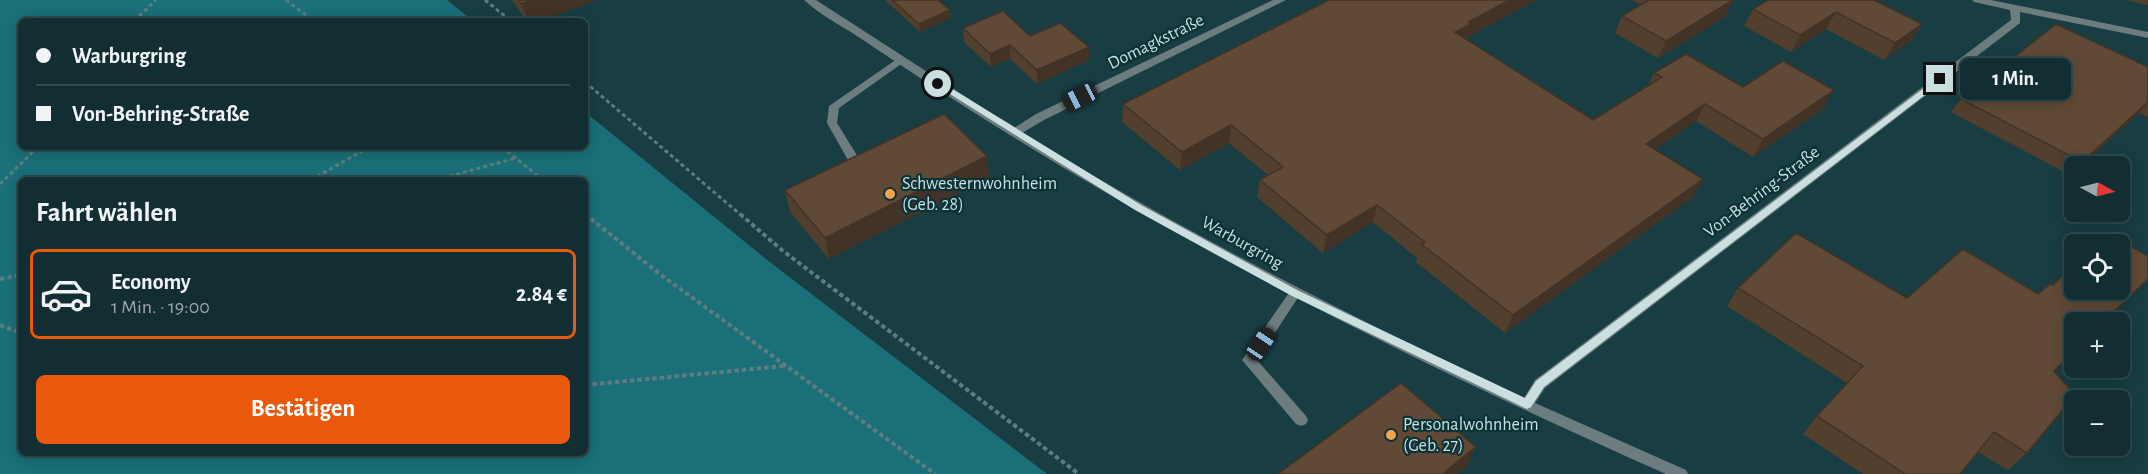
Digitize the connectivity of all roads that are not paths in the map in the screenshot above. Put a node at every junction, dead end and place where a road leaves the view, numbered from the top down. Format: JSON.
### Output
{"nodes":[{"id":1,"x":809,"y":0,"type":"edge"},
{"id":2,"x":1281,"y":0,"type":"edge"},
{"id":3,"x":1977,"y":0,"type":"edge"},
{"id":4,"x":2015,"y":9,"type":"junction"},
{"id":5,"x":2148,"y":35,"type":"edge"},
{"id":6,"x":900,"y":60,"type":"junction"},
{"id":7,"x":1015,"y":132,"type":"junction"},
{"id":8,"x":852,"y":157,"type":"edge"},
{"id":9,"x":1295,"y":293,"type":"junction"},
{"id":10,"x":1527,"y":404,"type":"junction"},
{"id":11,"x":1301,"y":420,"type":"dead end"},
{"id":12,"x":1681,"y":474,"type":"edge"}],
"edges":[{"from":1,"to":6,"type":"street","name":"Warburgring"},
{"from":2,"to":7,"type":"street","name":"Domagkstraße"},
{"from":3,"to":4,"type":"street"},
{"from":4,"to":5,"type":"street"},
{"from":4,"to":10,"type":"street","name":"Von-Behring-Straße"},
{"from":6,"to":7,"type":"street","name":"Warburgring"},
{"from":6,"to":8,"type":"street"},
{"from":7,"to":9,"type":"street","name":"Warburgring"},
{"from":9,"to":10,"type":"street","name":"Warburgring"},
{"from":9,"to":11,"type":"street"},
{"from":10,"to":12,"type":"street","name":"Warburgring"}]}
